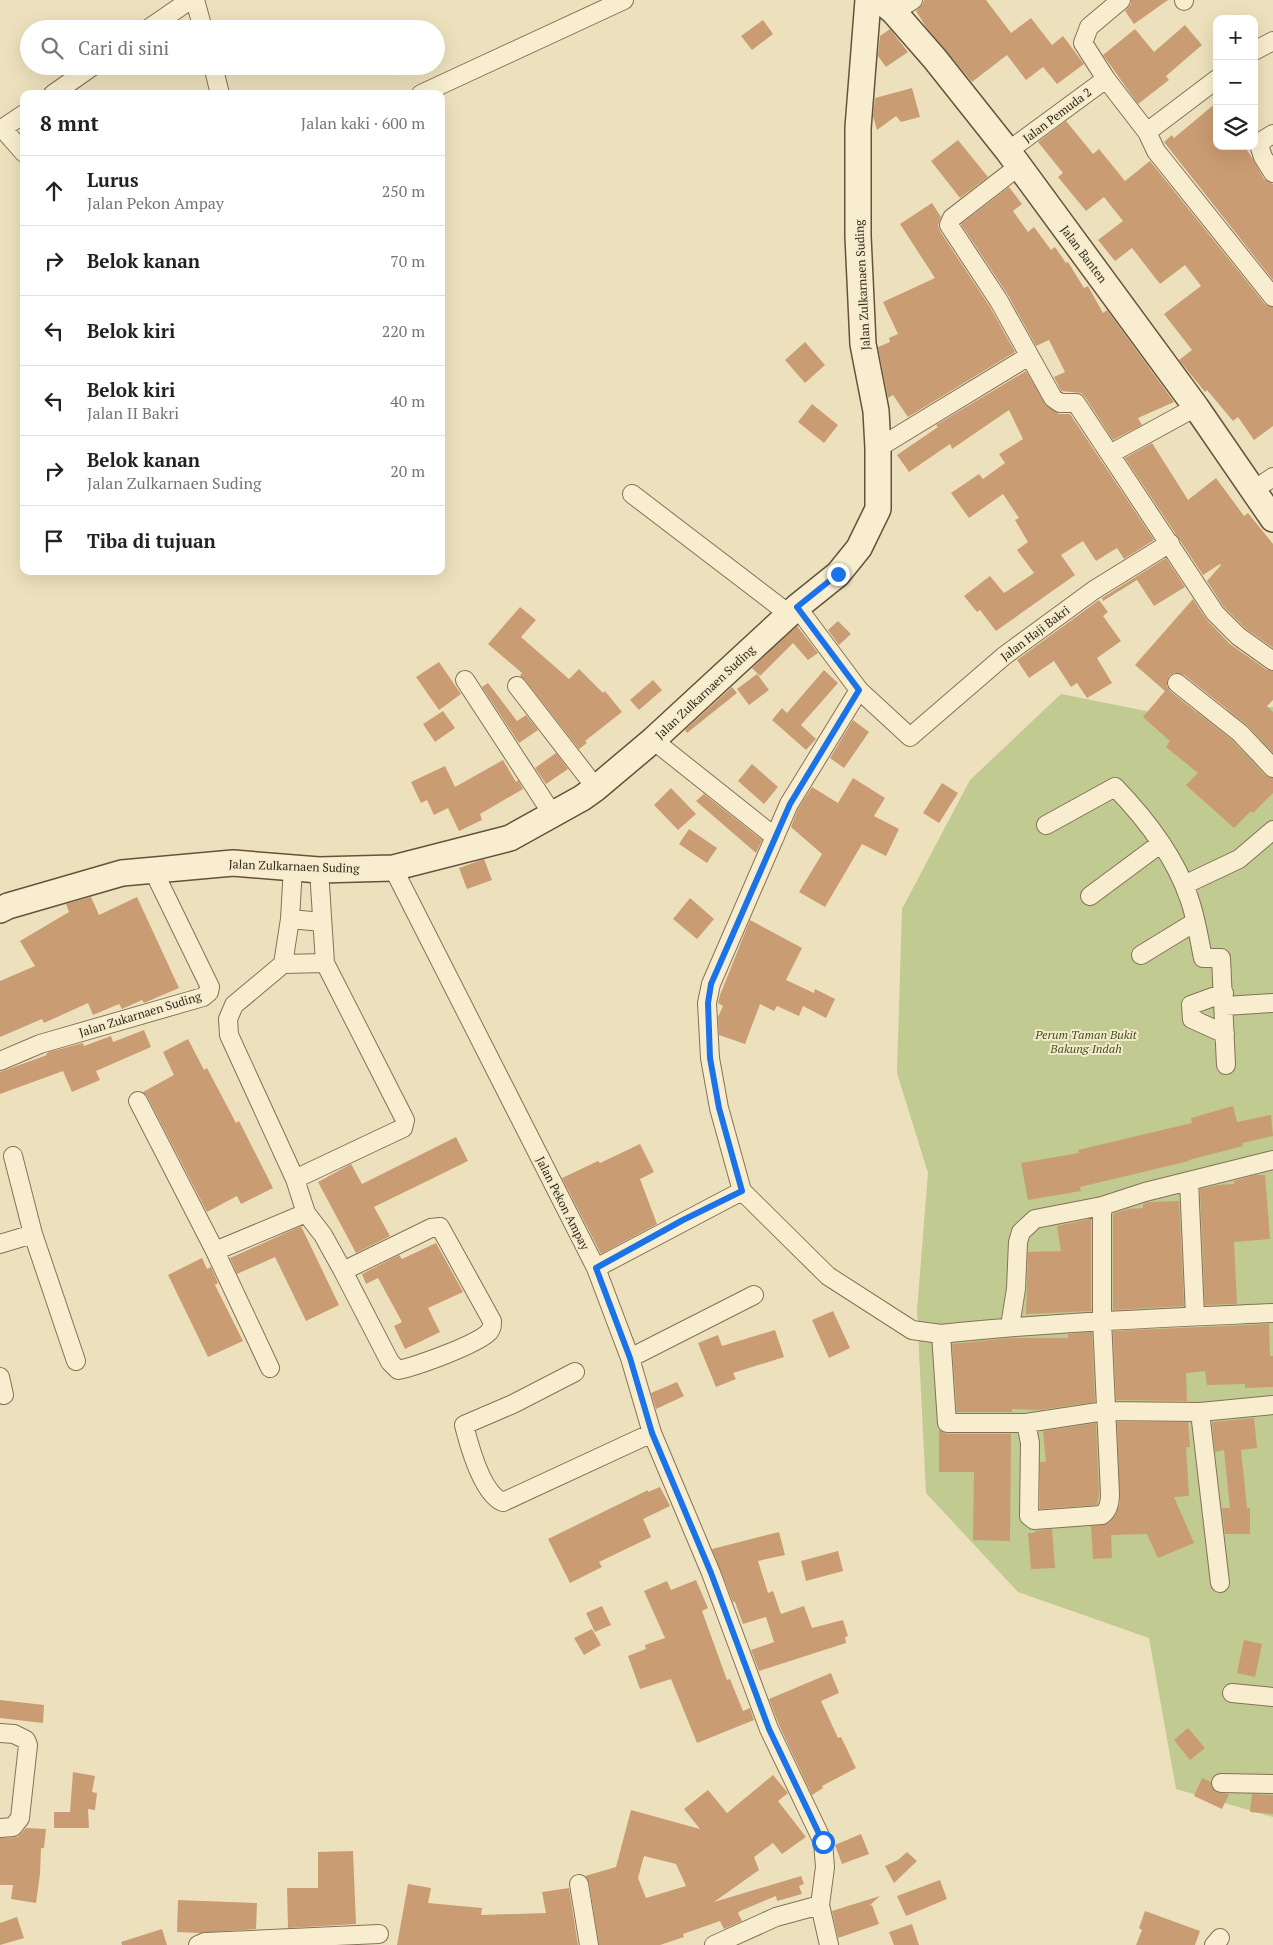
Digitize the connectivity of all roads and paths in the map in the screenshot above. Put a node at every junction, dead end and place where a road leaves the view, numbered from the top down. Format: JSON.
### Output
{"nodes":[{"id":1,"x":190,"y":0,"type":"edge"},
{"id":2,"x":195,"y":0,"type":"edge"},
{"id":3,"x":624,"y":0,"type":"edge"},
{"id":4,"x":868,"y":0,"type":"edge"},
{"id":5,"x":1121,"y":0,"type":"edge"},
{"id":6,"x":896,"y":4,"type":"edge"},
{"id":7,"x":161,"y":20,"type":"edge"},
{"id":8,"x":200,"y":20,"type":"edge"},
{"id":9,"x":1273,"y":40,"type":"edge"},
{"id":10,"x":1258,"y":49,"type":"edge"},
{"id":11,"x":80,"y":75,"type":"edge"},
{"id":12,"x":215,"y":75,"type":"edge"},
{"id":13,"x":1106,"y":79,"type":"junction"},
{"id":14,"x":1213,"y":82,"type":"edge"},
{"id":15,"x":59,"y":90,"type":"edge"},
{"id":16,"x":219,"y":90,"type":"edge"},
{"id":17,"x":430,"y":90,"type":"edge"},
{"id":18,"x":20,"y":117,"type":"edge"},
{"id":19,"x":1,"y":129,"type":"edge"},
{"id":20,"x":1147,"y":132,"type":"junction"},
{"id":21,"x":1273,"y":134,"type":"edge"},
{"id":22,"x":20,"y":149,"type":"edge"},
{"id":23,"x":1014,"y":159,"type":"junction"},
{"id":24,"x":1273,"y":173,"type":"edge"},
{"id":25,"x":1273,"y":297,"type":"edge"},
{"id":26,"x":1029,"y":356,"type":"junction"},
{"id":27,"x":1196,"y":407,"type":"junction"},
{"id":28,"x":878,"y":448,"type":"junction"},
{"id":29,"x":1110,"y":454,"type":"junction"},
{"id":30,"x":1264,"y":483,"type":"edge"},
{"id":31,"x":632,"y":494,"type":"dead end"},
{"id":32,"x":1273,"y":519,"type":"edge"},
{"id":33,"x":1170,"y":543,"type":"junction"},
{"id":34,"x":793,"y":610,"type":"junction"},
{"id":35,"x":1273,"y":661,"type":"edge"},
{"id":36,"x":465,"y":680,"type":"dead end"},
{"id":37,"x":1177,"y":683,"type":"dead end"},
{"id":38,"x":517,"y":686,"type":"dead end"},
{"id":39,"x":859,"y":690,"type":"junction"},
{"id":40,"x":653,"y":740,"type":"junction"},
{"id":41,"x":1273,"y":768,"type":"edge"},
{"id":42,"x":596,"y":788,"type":"junction"},
{"id":43,"x":553,"y":815,"type":"junction"},
{"id":44,"x":1046,"y":825,"type":"dead end"},
{"id":45,"x":1273,"y":830,"type":"edge"},
{"id":46,"x":775,"y":837,"type":"junction"},
{"id":47,"x":1160,"y":844,"type":"junction"},
{"id":48,"x":293,"y":867,"type":"junction"},
{"id":49,"x":393,"y":868,"type":"junction"},
{"id":50,"x":153,"y":870,"type":"junction"},
{"id":51,"x":320,"y":870,"type":"junction"},
{"id":52,"x":1184,"y":885,"type":"junction"},
{"id":53,"x":1090,"y":896,"type":"dead end"},
{"id":54,"x":0,"y":910,"type":"edge"},
{"id":55,"x":290,"y":919,"type":"junction"},
{"id":56,"x":322,"y":922,"type":"junction"},
{"id":57,"x":1195,"y":922,"type":"junction"},
{"id":58,"x":1141,"y":955,"type":"dead end"},
{"id":59,"x":325,"y":962,"type":"junction"},
{"id":60,"x":283,"y":964,"type":"junction"},
{"id":61,"x":1224,"y":1000,"type":"junction"},
{"id":62,"x":1273,"y":1003,"type":"edge"},
{"id":63,"x":1225,"y":1034,"type":"junction"},
{"id":64,"x":0,"y":1061,"type":"edge"},
{"id":65,"x":1226,"y":1065,"type":"dead end"},
{"id":66,"x":138,"y":1101,"type":"dead end"},
{"id":67,"x":13,"y":1156,"type":"dead end"},
{"id":68,"x":1273,"y":1160,"type":"edge"},
{"id":69,"x":295,"y":1180,"type":"junction"},
{"id":70,"x":1189,"y":1181,"type":"junction"},
{"id":71,"x":742,"y":1191,"type":"junction"},
{"id":72,"x":1102,"y":1206,"type":"junction"},
{"id":73,"x":306,"y":1213,"type":"junction"},
{"id":74,"x":33,"y":1234,"type":"junction"},
{"id":75,"x":0,"y":1244,"type":"edge"},
{"id":76,"x":215,"y":1252,"type":"junction"},
{"id":77,"x":596,"y":1268,"type":"junction"},
{"id":78,"x":342,"y":1271,"type":"junction"},
{"id":79,"x":754,"y":1295,"type":"dead end"},
{"id":80,"x":1273,"y":1313,"type":"edge"},
{"id":81,"x":1195,"y":1316,"type":"junction"},
{"id":82,"x":1102,"y":1320,"type":"junction"},
{"id":83,"x":1010,"y":1326,"type":"junction"},
{"id":84,"x":941,"y":1334,"type":"junction"},
{"id":85,"x":630,"y":1358,"type":"junction"},
{"id":86,"x":76,"y":1361,"type":"dead end"},
{"id":87,"x":270,"y":1368,"type":"dead end"},
{"id":88,"x":575,"y":1372,"type":"dead end"},
{"id":89,"x":0,"y":1376,"type":"edge"},
{"id":90,"x":4,"y":1395,"type":"dead end"},
{"id":91,"x":1273,"y":1406,"type":"edge"},
{"id":92,"x":1105,"y":1411,"type":"junction"},
{"id":93,"x":1200,"y":1412,"type":"junction"},
{"id":94,"x":1026,"y":1423,"type":"junction"},
{"id":95,"x":652,"y":1433,"type":"junction"},
{"id":96,"x":1220,"y":1583,"type":"dead end"},
{"id":97,"x":1232,"y":1693,"type":"dead end"},
{"id":98,"x":1273,"y":1697,"type":"edge"},
{"id":99,"x":0,"y":1733,"type":"edge"},
{"id":100,"x":1221,"y":1783,"type":"dead end"},
{"id":101,"x":1273,"y":1784,"type":"edge"},
{"id":102,"x":0,"y":1828,"type":"edge"},
{"id":103,"x":579,"y":1884,"type":"dead end"},
{"id":104,"x":820,"y":1905,"type":"junction"},
{"id":105,"x":380,"y":1934,"type":"dead end"},
{"id":106,"x":281,"y":1942,"type":"edge"},
{"id":107,"x":198,"y":1945,"type":"edge"},
{"id":108,"x":589,"y":1945,"type":"edge"},
{"id":109,"x":714,"y":1945,"type":"edge"},
{"id":110,"x":830,"y":1945,"type":"edge"}],
"edges":[{"from":1,"to":7,"type":"street"},
{"from":2,"to":8,"type":"street"},
{"from":3,"to":17,"type":"street"},
{"from":4,"to":28,"type":"street","name":"Jalan Zulkarnaen Suding"},
{"from":5,"to":13,"type":"street"},
{"from":6,"to":23,"type":"street","name":"Jalan Banten"},
{"from":9,"to":10,"type":"street"},
{"from":11,"to":15,"type":"street"},
{"from":12,"to":16,"type":"street"},
{"from":13,"to":20,"type":"street"},
{"from":13,"to":23,"type":"street","name":"Jalan Pemuda 2"},
{"from":14,"to":20,"type":"street"},
{"from":18,"to":19,"type":"street"},
{"from":19,"to":22,"type":"street"},
{"from":20,"to":25,"type":"street"},
{"from":21,"to":24,"type":"street"},
{"from":23,"to":26,"type":"street","name":"Jalan Pemuda 2"},
{"from":23,"to":27,"type":"street","name":"Jalan Banten"},
{"from":26,"to":28,"type":"street"},
{"from":26,"to":29,"type":"street"},
{"from":27,"to":29,"type":"street"},
{"from":27,"to":30,"type":"street","name":"Jalan Banten"},
{"from":28,"to":34,"type":"street","name":"Jalan Zulkarnaen Suding"},
{"from":29,"to":33,"type":"street"},
{"from":30,"to":32,"type":"street","name":"Jalan Banten"},
{"from":31,"to":34,"type":"street"},
{"from":33,"to":35,"type":"street"},
{"from":33,"to":39,"type":"street","name":"Jalan Haji Bakri"},
{"from":34,"to":39,"type":"street"},
{"from":34,"to":40,"type":"street","name":"Jalan Zulkarnaen Suding"},
{"from":36,"to":43,"type":"street"},
{"from":37,"to":41,"type":"street"},
{"from":38,"to":42,"type":"street"},
{"from":39,"to":46,"type":"street"},
{"from":40,"to":42,"type":"street","name":"Jalan Zulkarnaen Suding"},
{"from":40,"to":46,"type":"street"},
{"from":42,"to":43,"type":"street","name":"Jalan Zulkarnaen Suding"},
{"from":43,"to":49,"type":"street","name":"Jalan Zulkarnaen Suding"},
{"from":44,"to":47,"type":"street"},
{"from":45,"to":52,"type":"street"},
{"from":46,"to":71,"type":"street"},
{"from":47,"to":52,"type":"street"},
{"from":47,"to":53,"type":"street"},
{"from":48,"to":50,"type":"street","name":"Jalan Zulkarnaen Suding"},
{"from":48,"to":51,"type":"street","name":"Jalan Zulkarnaen Suding"},
{"from":48,"to":55,"type":"street"},
{"from":49,"to":51,"type":"street","name":"Jalan Zulkarnaen Suding"},
{"from":49,"to":77,"type":"street","name":"Jalan Pekon Ampay"},
{"from":50,"to":54,"type":"street","name":"Jalan Zulkarnaen Suding"},
{"from":50,"to":64,"type":"street","name":"Jalan Zukarnaen Suding"},
{"from":51,"to":56,"type":"street"},
{"from":52,"to":57,"type":"street"},
{"from":55,"to":56,"type":"street"},
{"from":55,"to":60,"type":"street"},
{"from":56,"to":59,"type":"street"},
{"from":57,"to":58,"type":"street"},
{"from":57,"to":61,"type":"street"},
{"from":59,"to":60,"type":"street"},
{"from":59,"to":69,"type":"street"},
{"from":60,"to":69,"type":"street"},
{"from":61,"to":62,"type":"street"},
{"from":61,"to":63,"type":"street"},
{"from":61,"to":63,"type":"street"},
{"from":63,"to":65,"type":"street"},
{"from":66,"to":76,"type":"street"},
{"from":67,"to":74,"type":"street"},
{"from":68,"to":70,"type":"street"},
{"from":69,"to":73,"type":"street"},
{"from":70,"to":72,"type":"street"},
{"from":70,"to":81,"type":"street"},
{"from":71,"to":77,"type":"street"},
{"from":71,"to":84,"type":"street"},
{"from":72,"to":82,"type":"street"},
{"from":72,"to":83,"type":"street"},
{"from":73,"to":76,"type":"street"},
{"from":73,"to":78,"type":"street"},
{"from":74,"to":75,"type":"street"},
{"from":74,"to":86,"type":"street"},
{"from":76,"to":87,"type":"street"},
{"from":77,"to":85,"type":"street","name":"Jalan Pekon Ampay"},
{"from":78,"to":78,"type":"street"},
{"from":79,"to":85,"type":"street"},
{"from":80,"to":81,"type":"street"},
{"from":81,"to":82,"type":"street"},
{"from":82,"to":83,"type":"street"},
{"from":82,"to":92,"type":"street"},
{"from":83,"to":84,"type":"street"},
{"from":84,"to":94,"type":"street"},
{"from":85,"to":95,"type":"street","name":"Jalan Pekon Ampay"},
{"from":88,"to":95,"type":"street"},
{"from":89,"to":90,"type":"street"},
{"from":91,"to":93,"type":"street"},
{"from":92,"to":93,"type":"street"},
{"from":92,"to":94,"type":"street"},
{"from":92,"to":94,"type":"street"},
{"from":93,"to":96,"type":"street"},
{"from":95,"to":104,"type":"street","name":"Jalan Pekon Ampay"},
{"from":97,"to":98,"type":"street"},
{"from":99,"to":102,"type":"street"},
{"from":100,"to":101,"type":"street"},
{"from":103,"to":108,"type":"street"},
{"from":104,"to":109,"type":"street"},
{"from":104,"to":110,"type":"street","name":"Jalan Pekon Ampay"},
{"from":105,"to":106,"type":"street"},
{"from":106,"to":107,"type":"street"}]}
